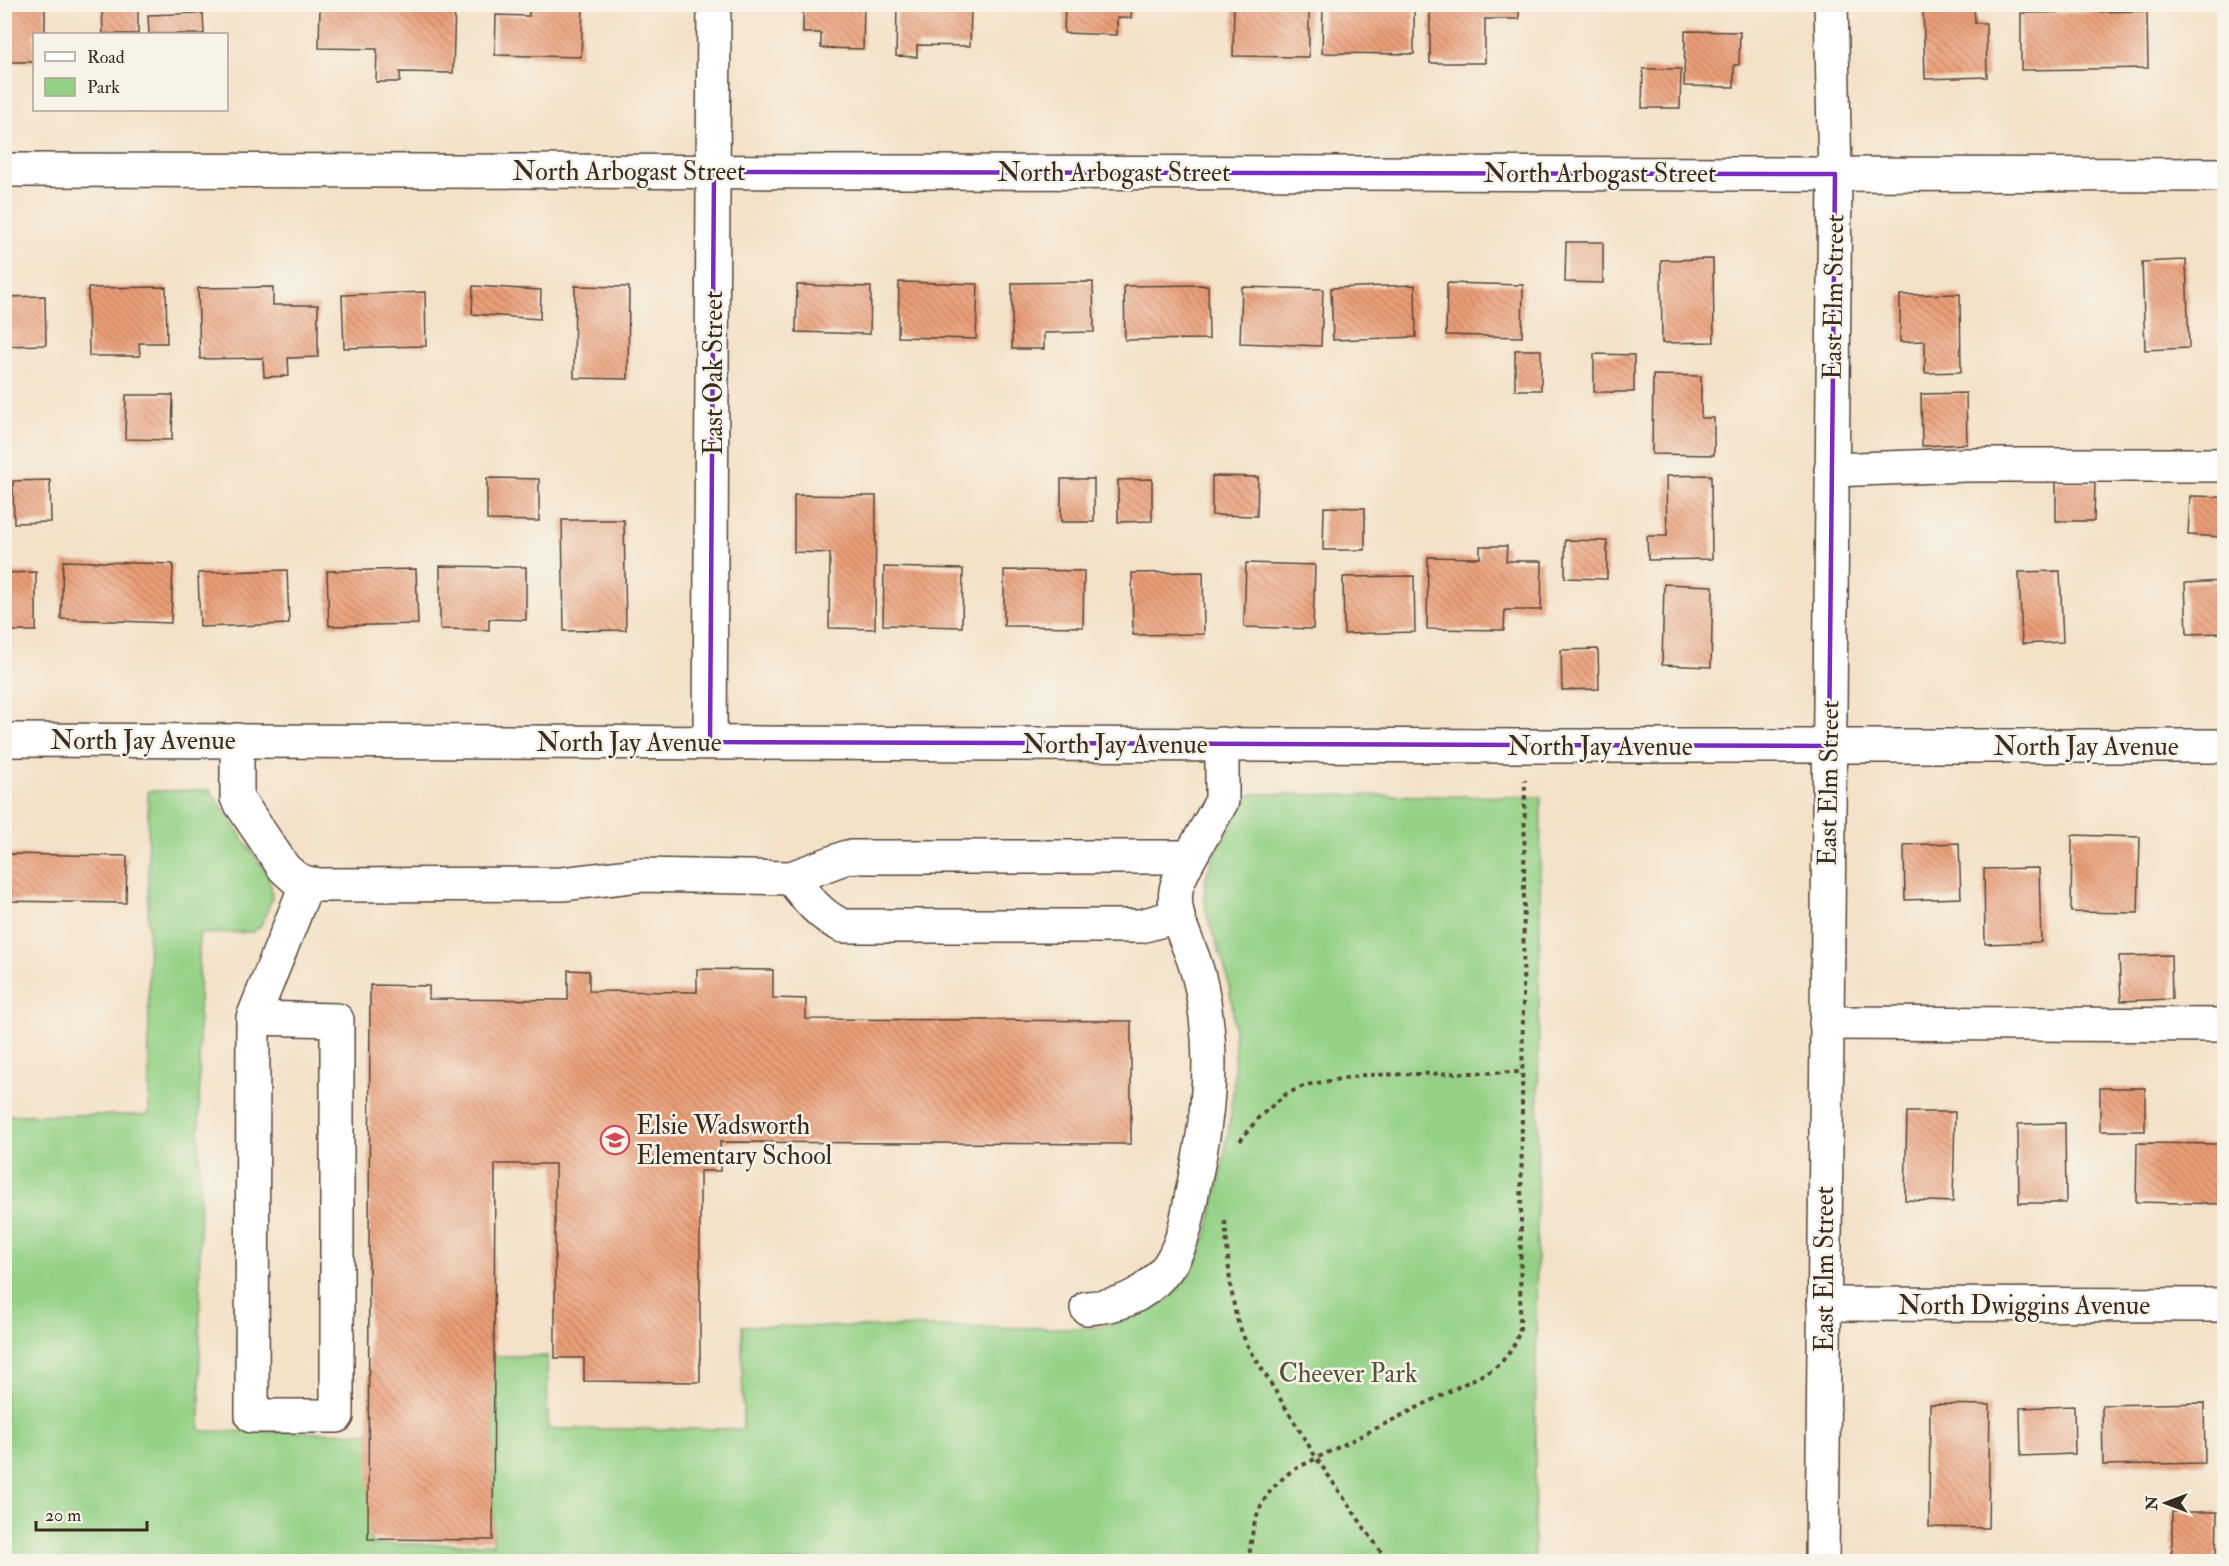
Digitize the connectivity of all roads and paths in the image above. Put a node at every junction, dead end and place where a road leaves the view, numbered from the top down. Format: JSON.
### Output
{"nodes":[{"id":1,"x":714,"y":4,"type":"edge"},
{"id":2,"x":1832,"y":4,"type":"edge"},
{"id":3,"x":4,"y":170,"type":"edge"},
{"id":4,"x":714,"y":172,"type":"junction"},
{"id":5,"x":1835,"y":174,"type":"junction"},
{"id":6,"x":2224,"y":175,"type":"edge"},
{"id":7,"x":2224,"y":465,"type":"edge"},
{"id":8,"x":1831,"y":470,"type":"junction"},
{"id":9,"x":4,"y":740,"type":"edge"},
{"id":10,"x":237,"y":740,"type":"junction"},
{"id":11,"x":710,"y":742,"type":"junction"},
{"id":12,"x":1222,"y":744,"type":"junction"},
{"id":13,"x":1525,"y":746,"type":"junction"},
{"id":14,"x":1828,"y":746,"type":"junction"},
{"id":15,"x":2224,"y":746,"type":"edge"},
{"id":16,"x":1190,"y":857,"type":"junction"},
{"id":17,"x":791,"y":878,"type":"junction"},
{"id":18,"x":306,"y":883,"type":"junction"},
{"id":19,"x":1177,"y":916,"type":"junction"},
{"id":20,"x":253,"y":1018,"type":"junction"},
{"id":21,"x":1826,"y":1023,"type":"junction"},
{"id":22,"x":2224,"y":1025,"type":"edge"},
{"id":23,"x":1522,"y":1072,"type":"junction"},
{"id":24,"x":1238,"y":1145,"type":"dead end"},
{"id":25,"x":1225,"y":1210,"type":"dead end"},
{"id":26,"x":1824,"y":1304,"type":"junction"},
{"id":27,"x":2224,"y":1305,"type":"edge"},
{"id":28,"x":1087,"y":1308,"type":"dead end"},
{"id":29,"x":1317,"y":1459,"type":"junction"},
{"id":30,"x":1382,"y":1552,"type":"dead end"},
{"id":31,"x":1249,"y":1562,"type":"edge"},
{"id":32,"x":1822,"y":1562,"type":"edge"}],
"edges":[{"from":1,"to":4,"type":"street","name":"East Oak Street"},
{"from":2,"to":5,"type":"street","name":"East Elm Street"},
{"from":3,"to":4,"type":"street","name":"North Arbogast Street"},
{"from":4,"to":5,"type":"street","name":"North Arbogast Street"},
{"from":4,"to":11,"type":"street","name":"East Oak Street"},
{"from":5,"to":6,"type":"street","name":"North Arbogast Street"},
{"from":5,"to":8,"type":"street","name":"East Elm Street"},
{"from":7,"to":8,"type":"street"},
{"from":8,"to":14,"type":"street","name":"East Elm Street"},
{"from":9,"to":10,"type":"street","name":"North Jay Avenue"},
{"from":10,"to":11,"type":"street","name":"North Jay Avenue"},
{"from":10,"to":18,"type":"street"},
{"from":11,"to":12,"type":"street","name":"North Jay Avenue"},
{"from":12,"to":13,"type":"street","name":"North Jay Avenue"},
{"from":12,"to":16,"type":"street"},
{"from":13,"to":14,"type":"street","name":"North Jay Avenue"},
{"from":13,"to":23,"type":"path"},
{"from":14,"to":15,"type":"street","name":"North Jay Avenue"},
{"from":14,"to":21,"type":"street","name":"East Elm Street"},
{"from":16,"to":17,"type":"street"},
{"from":16,"to":19,"type":"street"},
{"from":17,"to":18,"type":"street"},
{"from":17,"to":19,"type":"street"},
{"from":18,"to":20,"type":"street"},
{"from":19,"to":28,"type":"street"},
{"from":20,"to":20,"type":"street"},
{"from":21,"to":22,"type":"street"},
{"from":21,"to":26,"type":"street","name":"East Elm Street"},
{"from":23,"to":24,"type":"path"},
{"from":23,"to":29,"type":"path"},
{"from":25,"to":29,"type":"path"},
{"from":26,"to":27,"type":"street","name":"North Dwiggins Avenue"},
{"from":26,"to":32,"type":"street","name":"East Elm Street"},
{"from":29,"to":30,"type":"path"},
{"from":29,"to":31,"type":"path"}]}
